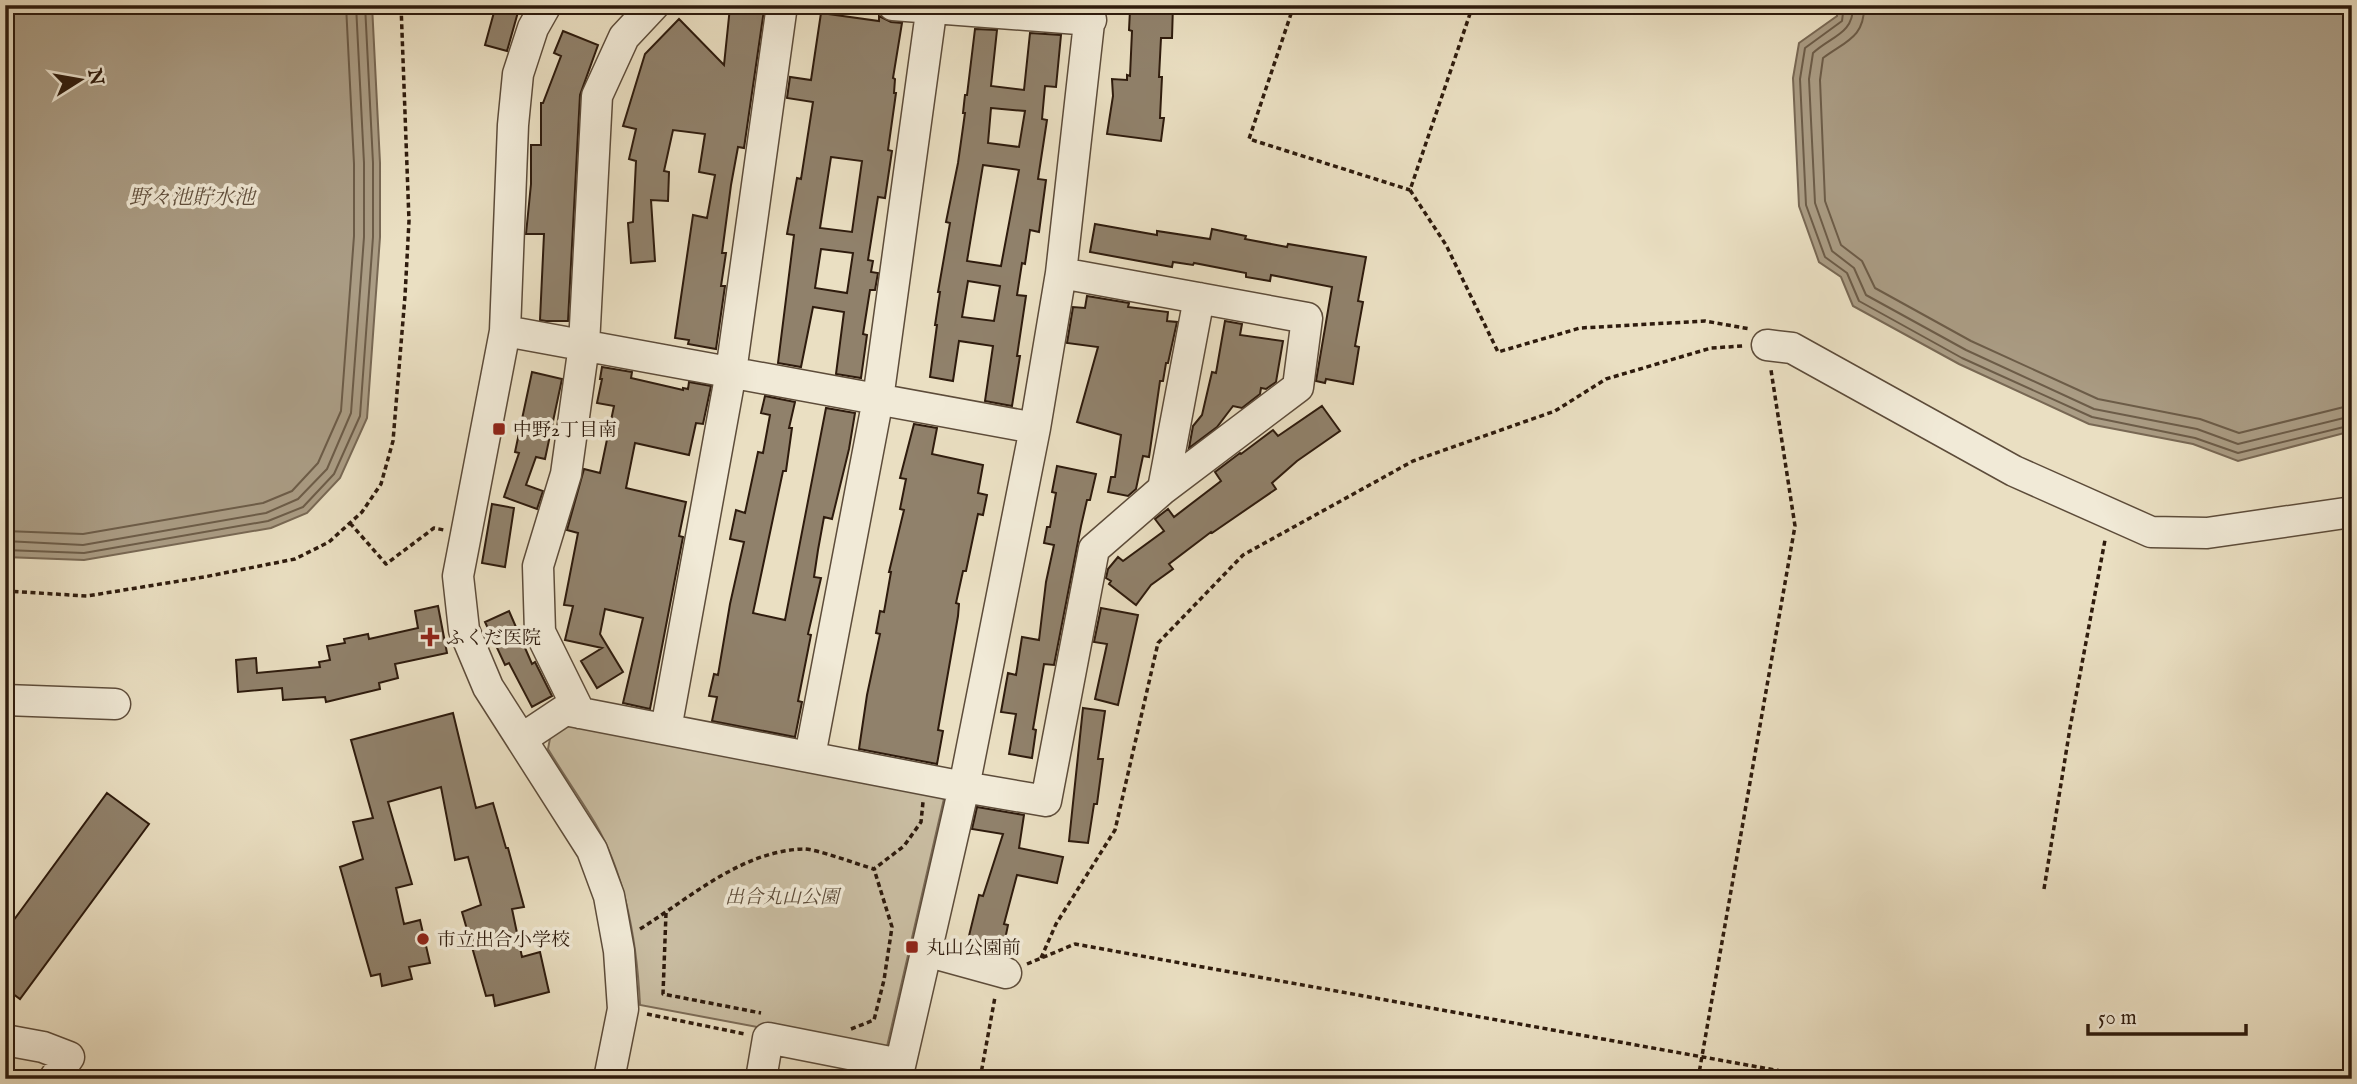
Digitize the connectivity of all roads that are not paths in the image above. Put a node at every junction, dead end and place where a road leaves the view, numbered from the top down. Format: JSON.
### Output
{"nodes":[{"id":1,"x":546,"y":5,"type":"edge"},
{"id":2,"x":654,"y":5,"type":"edge"},
{"id":3,"x":782,"y":5,"type":"edge"},
{"id":4,"x":893,"y":5,"type":"edge"},
{"id":5,"x":932,"y":7,"type":"edge"},
{"id":6,"x":1091,"y":13,"type":"edge"},
{"id":7,"x":1061,"y":273,"type":"junction"},
{"id":8,"x":1199,"y":298,"type":"junction"},
{"id":9,"x":505,"y":331,"type":"junction"},
{"id":10,"x":584,"y":345,"type":"junction"},
{"id":11,"x":1767,"y":345,"type":"road end"},
{"id":12,"x":731,"y":372,"type":"junction"},
{"id":13,"x":878,"y":398,"type":"junction"},
{"id":14,"x":1035,"y":428,"type":"junction"},
{"id":15,"x":1163,"y":489,"type":"junction"},
{"id":16,"x":2352,"y":512,"type":"edge"},
{"id":17,"x":5,"y":701,"type":"edge"},
{"id":18,"x":115,"y":704,"type":"dead end"},
{"id":19,"x":580,"y":713,"type":"junction"},
{"id":20,"x":667,"y":729,"type":"junction"},
{"id":21,"x":523,"y":738,"type":"junction"},
{"id":22,"x":810,"y":757,"type":"junction"},
{"id":23,"x":964,"y":787,"type":"junction"},
{"id":24,"x":926,"y":951,"type":"junction"},
{"id":25,"x":1006,"y":973,"type":"road end"},
{"id":26,"x":5,"y":1041,"type":"edge"},
{"id":27,"x":898,"y":1071,"type":"edge"},
{"id":28,"x":54,"y":1079,"type":"edge"},
{"id":29,"x":610,"y":1079,"type":"edge"},
{"id":30,"x":761,"y":1079,"type":"edge"}],
"edges":[{"from":1,"to":9,"type":"street"},
{"from":2,"to":10,"type":"street"},
{"from":3,"to":12,"type":"street"},
{"from":4,"to":5,"type":"street"},
{"from":5,"to":6,"type":"street"},
{"from":5,"to":13,"type":"street"},
{"from":6,"to":7,"type":"street"},
{"from":7,"to":8,"type":"street"},
{"from":7,"to":14,"type":"street"},
{"from":8,"to":15,"type":"street"},
{"from":8,"to":15,"type":"street"},
{"from":9,"to":10,"type":"street"},
{"from":9,"to":21,"type":"street"},
{"from":10,"to":12,"type":"street"},
{"from":10,"to":19,"type":"street"},
{"from":11,"to":16,"type":"street"},
{"from":12,"to":13,"type":"street"},
{"from":12,"to":20,"type":"street"},
{"from":13,"to":14,"type":"street"},
{"from":13,"to":22,"type":"street"},
{"from":14,"to":23,"type":"street"},
{"from":15,"to":23,"type":"street"},
{"from":17,"to":18,"type":"street"},
{"from":19,"to":20,"type":"street"},
{"from":19,"to":21,"type":"street"},
{"from":20,"to":22,"type":"street"},
{"from":21,"to":29,"type":"street"},
{"from":22,"to":23,"type":"street"},
{"from":23,"to":24,"type":"street"},
{"from":24,"to":25,"type":"street"},
{"from":24,"to":27,"type":"street"},
{"from":26,"to":28,"type":"street"},
{"from":27,"to":30,"type":"street"}]}
